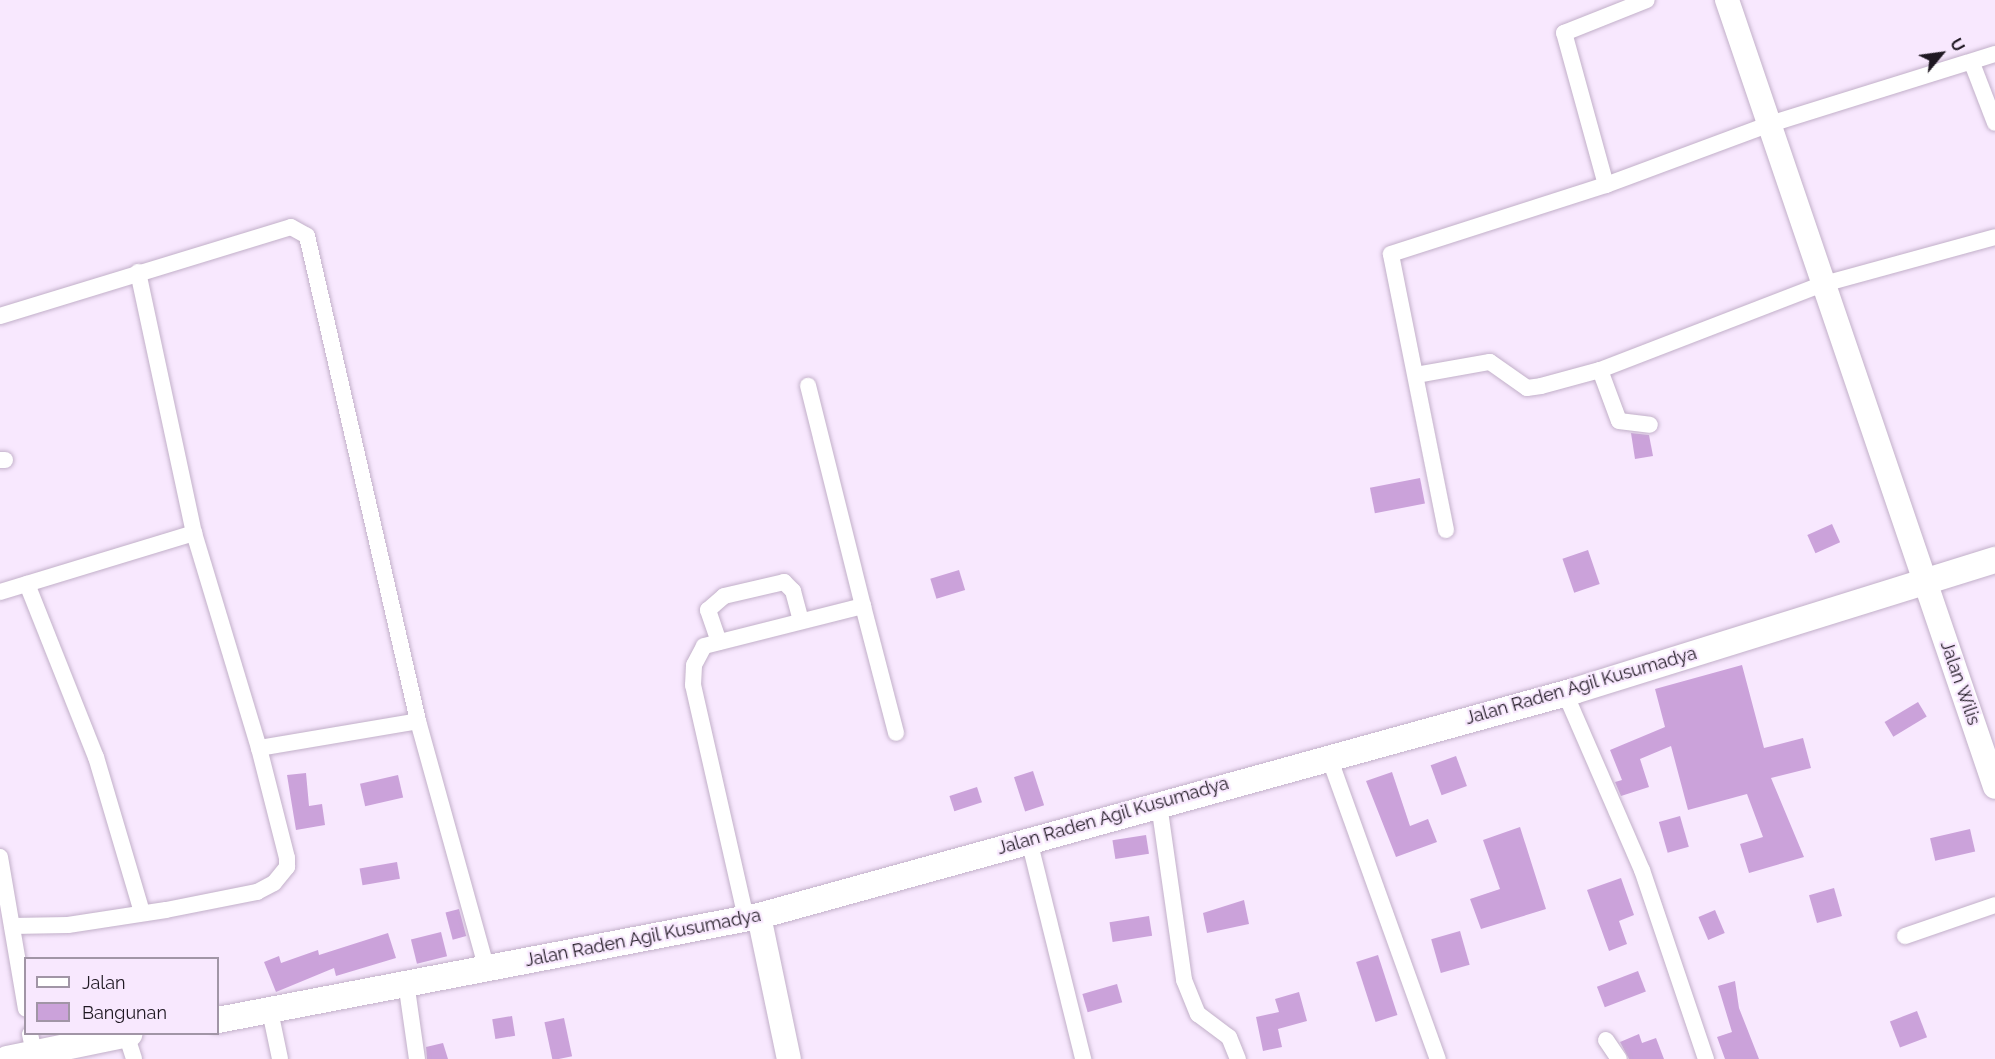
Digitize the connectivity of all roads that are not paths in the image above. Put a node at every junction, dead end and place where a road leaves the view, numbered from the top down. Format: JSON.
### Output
{"nodes":[{"id":1,"x":1647,"y":0,"type":"edge"},
{"id":2,"x":1727,"y":0,"type":"edge"},
{"id":3,"x":1995,"y":54,"type":"edge"},
{"id":4,"x":1972,"y":63,"type":"junction"},
{"id":5,"x":1995,"y":123,"type":"edge"},
{"id":6,"x":1767,"y":125,"type":"junction"},
{"id":7,"x":1606,"y":185,"type":"junction"},
{"id":8,"x":1995,"y":237,"type":"edge"},
{"id":9,"x":138,"y":273,"type":"junction"},
{"id":10,"x":1820,"y":285,"type":"junction"},
{"id":11,"x":0,"y":316,"type":"edge"},
{"id":12,"x":1600,"y":370,"type":"junction"},
{"id":13,"x":1416,"y":375,"type":"junction"},
{"id":14,"x":808,"y":386,"type":"dead end"},
{"id":15,"x":1650,"y":425,"type":"dead end"},
{"id":16,"x":1446,"y":530,"type":"dead end"},
{"id":17,"x":194,"y":532,"type":"junction"},
{"id":18,"x":1995,"y":560,"type":"edge"},
{"id":19,"x":1924,"y":579,"type":"junction"},
{"id":20,"x":27,"y":584,"type":"junction"},
{"id":21,"x":0,"y":592,"type":"edge"},
{"id":22,"x":863,"y":606,"type":"junction"},
{"id":23,"x":801,"y":620,"type":"junction"},
{"id":24,"x":719,"y":642,"type":"junction"},
{"id":25,"x":1565,"y":693,"type":"junction"},
{"id":26,"x":418,"y":721,"type":"junction"},
{"id":27,"x":896,"y":733,"type":"dead end"},
{"id":28,"x":259,"y":748,"type":"junction"},
{"id":29,"x":1329,"y":757,"type":"junction"},
{"id":30,"x":1995,"y":787,"type":"edge"},
{"id":31,"x":1159,"y":804,"type":"junction"},
{"id":32,"x":1029,"y":840,"type":"junction"},
{"id":33,"x":0,"y":857,"type":"edge"},
{"id":34,"x":1995,"y":905,"type":"edge"},
{"id":35,"x":142,"y":912,"type":"junction"},
{"id":36,"x":753,"y":917,"type":"junction"},
{"id":37,"x":12,"y":926,"type":"junction"},
{"id":38,"x":1905,"y":936,"type":"dead end"},
{"id":39,"x":487,"y":969,"type":"junction"},
{"id":40,"x":406,"y":982,"type":"junction"},
{"id":41,"x":24,"y":997,"type":"edge"},
{"id":42,"x":270,"y":1011,"type":"junction"},
{"id":43,"x":219,"y":1020,"type":"edge"},
{"id":44,"x":117,"y":1035,"type":"edge"},
{"id":45,"x":128,"y":1035,"type":"edge"},
{"id":46,"x":1606,"y":1040,"type":"dead end"},
{"id":47,"x":32,"y":1043,"type":"edge"},
{"id":48,"x":7,"y":1059,"type":"edge"},
{"id":49,"x":134,"y":1059,"type":"edge"},
{"id":50,"x":280,"y":1059,"type":"edge"},
{"id":51,"x":417,"y":1059,"type":"edge"},
{"id":52,"x":789,"y":1059,"type":"edge"},
{"id":53,"x":1083,"y":1059,"type":"edge"},
{"id":54,"x":1238,"y":1059,"type":"edge"},
{"id":55,"x":1438,"y":1059,"type":"edge"},
{"id":56,"x":1619,"y":1059,"type":"edge"},
{"id":57,"x":1706,"y":1059,"type":"edge"}],
"edges":[{"from":1,"to":7,"type":"street"},
{"from":2,"to":6,"type":"main road","name":"Jalan Wilis"},
{"from":3,"to":4,"type":"street"},
{"from":4,"to":5,"type":"street"},
{"from":4,"to":6,"type":"street"},
{"from":6,"to":7,"type":"street"},
{"from":6,"to":10,"type":"main road","name":"Jalan Wilis"},
{"from":7,"to":13,"type":"street"},
{"from":8,"to":10,"type":"street"},
{"from":9,"to":11,"type":"street"},
{"from":9,"to":17,"type":"street"},
{"from":9,"to":26,"type":"street"},
{"from":10,"to":12,"type":"street"},
{"from":10,"to":19,"type":"main road","name":"Jalan Wilis"},
{"from":12,"to":13,"type":"street"},
{"from":12,"to":15,"type":"street"},
{"from":13,"to":16,"type":"street"},
{"from":14,"to":22,"type":"street"},
{"from":17,"to":20,"type":"street"},
{"from":17,"to":28,"type":"street"},
{"from":18,"to":19,"type":"main road","name":"Jalan Raden Agil Kusumadya"},
{"from":19,"to":25,"type":"main road","name":"Jalan Raden Agil Kusumadya"},
{"from":19,"to":30,"type":"main road","name":"Jalan Wilis"},
{"from":20,"to":21,"type":"street"},
{"from":20,"to":35,"type":"street"},
{"from":22,"to":23,"type":"street"},
{"from":22,"to":27,"type":"street"},
{"from":23,"to":24,"type":"street"},
{"from":23,"to":24,"type":"street"},
{"from":24,"to":36,"type":"street"},
{"from":25,"to":29,"type":"main road","name":"Jalan Raden Agil Kusumadya"},
{"from":25,"to":57,"type":"street"},
{"from":26,"to":28,"type":"street"},
{"from":26,"to":39,"type":"street"},
{"from":28,"to":35,"type":"street"},
{"from":29,"to":31,"type":"main road","name":"Jalan Raden Agil Kusumadya"},
{"from":29,"to":55,"type":"street"},
{"from":31,"to":32,"type":"main road","name":"Jalan Raden Agil Kusumadya"},
{"from":31,"to":54,"type":"street"},
{"from":32,"to":36,"type":"main road","name":"Jalan Raden Agil Kusumadya"},
{"from":32,"to":53,"type":"street"},
{"from":33,"to":37,"type":"street"},
{"from":34,"to":38,"type":"street"},
{"from":35,"to":37,"type":"street"},
{"from":36,"to":39,"type":"main road","name":"Jalan Raden Agil Kusumadya"},
{"from":36,"to":52,"type":"main road"},
{"from":37,"to":41,"type":"street"},
{"from":39,"to":40,"type":"main road","name":"Jalan Raden Agil Kusumadya"},
{"from":40,"to":42,"type":"main road","name":"Jalan Raden Agil Kusumadya"},
{"from":40,"to":51,"type":"street"},
{"from":42,"to":43,"type":"main road","name":"Jalan Raden Agil Kusumadya"},
{"from":42,"to":50,"type":"street"},
{"from":44,"to":47,"type":"main road"},
{"from":45,"to":49,"type":"street"},
{"from":46,"to":56,"type":"street"},
{"from":47,"to":48,"type":"main road"}]}
